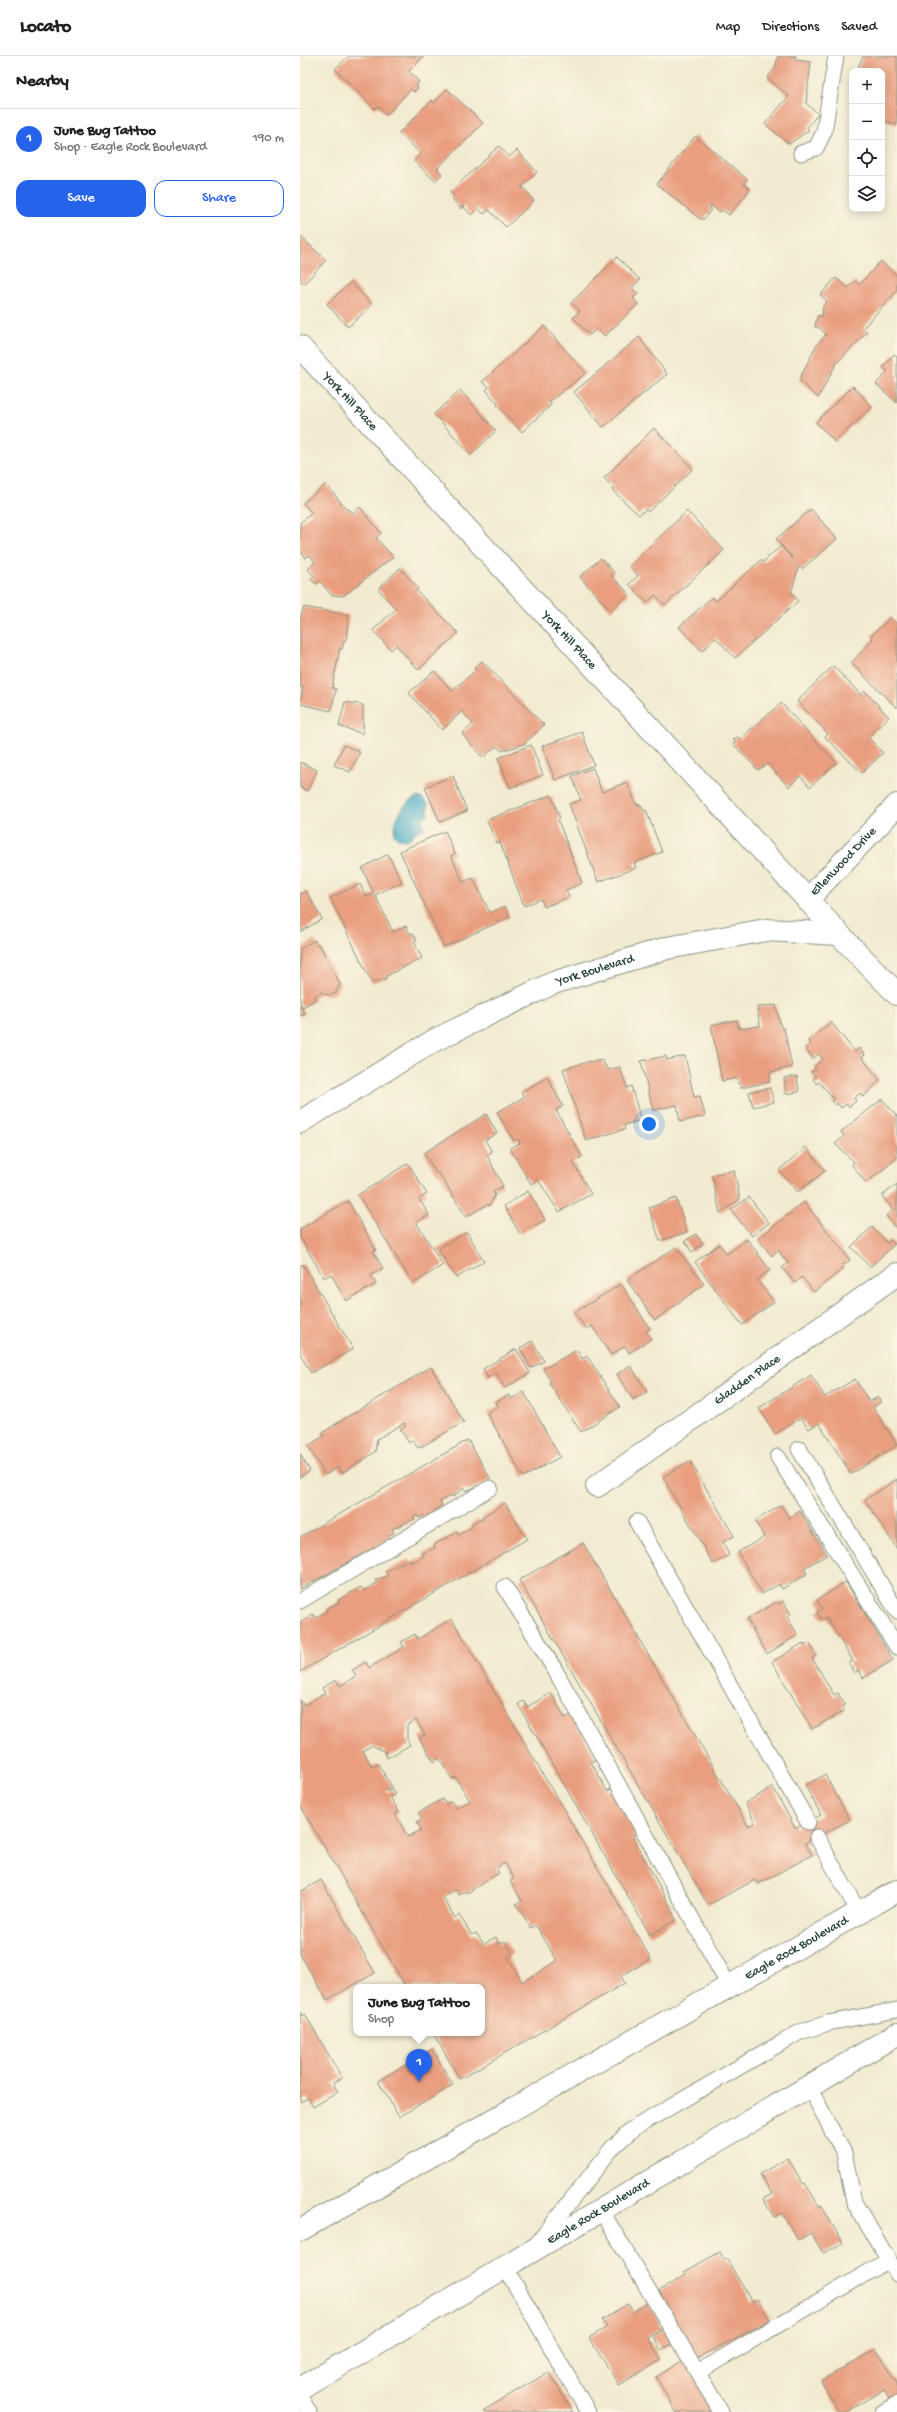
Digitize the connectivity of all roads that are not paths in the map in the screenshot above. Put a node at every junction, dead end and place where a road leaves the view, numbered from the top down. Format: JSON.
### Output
{"nodes":[{"id":1,"x":836,"y":56,"type":"edge"},
{"id":2,"x":801,"y":153,"type":"dead end"},
{"id":3,"x":300,"y":347,"type":"edge"},
{"id":4,"x":897,"y":805,"type":"edge"},
{"id":5,"x":807,"y":900,"type":"junction"},
{"id":6,"x":839,"y":934,"type":"junction"},
{"id":7,"x":897,"y":994,"type":"edge"},
{"id":8,"x":300,"y":1122,"type":"edge"},
{"id":9,"x":897,"y":1274,"type":"edge"},
{"id":10,"x":798,"y":1449,"type":"dead end"},
{"id":11,"x":778,"y":1457,"type":"dead end"},
{"id":12,"x":597,"y":1486,"type":"dead end"},
{"id":13,"x":490,"y":1488,"type":"dead end"},
{"id":14,"x":637,"y":1522,"type":"dead end"},
{"id":15,"x":505,"y":1587,"type":"dead end"},
{"id":16,"x":300,"y":1601,"type":"edge"},
{"id":17,"x":897,"y":1611,"type":"edge"},
{"id":18,"x":897,"y":1647,"type":"edge"},
{"id":19,"x":808,"y":1822,"type":"dead end"},
{"id":20,"x":816,"y":1837,"type":"dead end"},
{"id":21,"x":897,"y":1891,"type":"edge"},
{"id":22,"x":859,"y":1913,"type":"junction"},
{"id":23,"x":729,"y":1986,"type":"junction"},
{"id":24,"x":897,"y":2010,"type":"edge"},
{"id":25,"x":897,"y":2034,"type":"edge"},
{"id":26,"x":809,"y":2087,"type":"junction"},
{"id":27,"x":601,"y":2210,"type":"junction"},
{"id":28,"x":300,"y":2230,"type":"edge"},
{"id":29,"x":529,"y":2253,"type":"junction"},
{"id":30,"x":888,"y":2260,"type":"junction"},
{"id":31,"x":505,"y":2267,"type":"junction"},
{"id":32,"x":897,"y":2274,"type":"edge"},
{"id":33,"x":698,"y":2372,"type":"junction"},
{"id":34,"x":300,"y":2389,"type":"edge"},
{"id":35,"x":300,"y":2397,"type":"edge"},
{"id":36,"x":897,"y":2404,"type":"edge"},
{"id":37,"x":309,"y":2412,"type":"edge"},
{"id":38,"x":588,"y":2412,"type":"edge"},
{"id":39,"x":721,"y":2412,"type":"edge"},
{"id":40,"x":883,"y":2412,"type":"edge"}],
"edges":[{"from":1,"to":2,"type":"lane"},
{"from":3,"to":5,"type":"street","name":"York Hill Place"},
{"from":4,"to":5,"type":"street","name":"Ellenwood Drive"},
{"from":5,"to":6,"type":"street","name":"York Hill Place"},
{"from":6,"to":7,"type":"street"},
{"from":6,"to":8,"type":"street","name":"York Boulevard"},
{"from":9,"to":12,"type":"street","name":"Gladden Place"},
{"from":10,"to":17,"type":"lane"},
{"from":11,"to":18,"type":"lane"},
{"from":13,"to":16,"type":"lane"},
{"from":14,"to":19,"type":"lane"},
{"from":15,"to":23,"type":"lane"},
{"from":20,"to":22,"type":"lane"},
{"from":21,"to":22,"type":"street","name":"Eagle Rock Boulevard"},
{"from":22,"to":23,"type":"street","name":"Eagle Rock Boulevard"},
{"from":23,"to":28,"type":"street","name":"Eagle Rock Boulevard"},
{"from":24,"to":29,"type":"lane"},
{"from":25,"to":26,"type":"street","name":"Eagle Rock Boulevard"},
{"from":26,"to":27,"type":"street","name":"Eagle Rock Boulevard"},
{"from":26,"to":30,"type":"lane"},
{"from":27,"to":29,"type":"street","name":"Eagle Rock Boulevard"},
{"from":27,"to":33,"type":"lane"},
{"from":29,"to":31,"type":"street","name":"Eagle Rock Boulevard"},
{"from":30,"to":32,"type":"lane"},
{"from":30,"to":33,"type":"lane"},
{"from":31,"to":34,"type":"street","name":"Eagle Rock Boulevard"},
{"from":31,"to":38,"type":"lane"},
{"from":33,"to":39,"type":"lane"},
{"from":35,"to":37,"type":"lane"},
{"from":36,"to":40,"type":"lane"}]}
